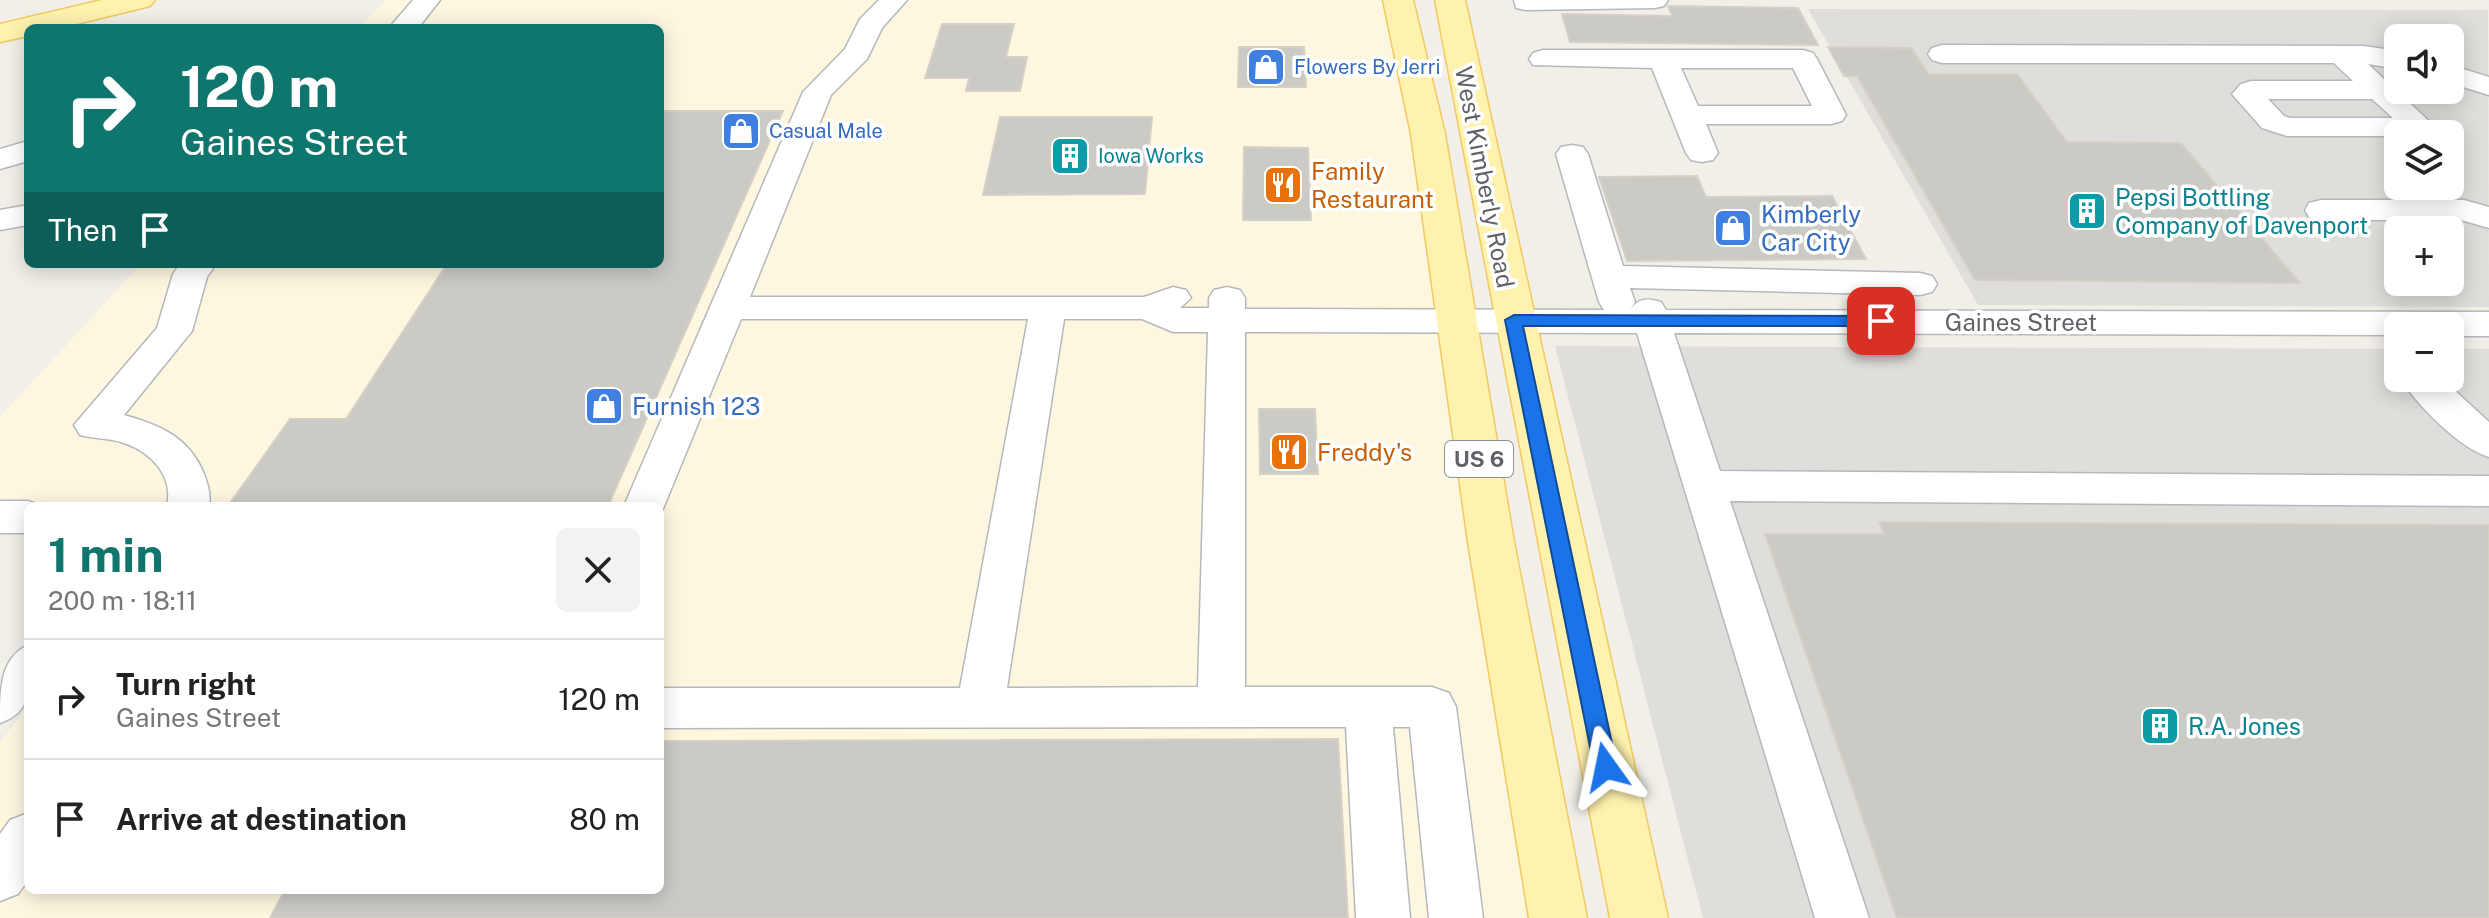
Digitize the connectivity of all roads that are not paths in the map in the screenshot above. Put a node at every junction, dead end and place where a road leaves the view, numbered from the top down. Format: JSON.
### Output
{"nodes":[{"id":1,"x":140,"y":0,"type":"edge"},
{"id":2,"x":427,"y":0,"type":"edge"},
{"id":3,"x":894,"y":0,"type":"edge"},
{"id":4,"x":1398,"y":0,"type":"edge"},
{"id":5,"x":1450,"y":0,"type":"edge"},
{"id":6,"x":1655,"y":0,"type":"edge"},
{"id":7,"x":1526,"y":4,"type":"edge"},
{"id":8,"x":38,"y":24,"type":"edge"},
{"id":9,"x":406,"y":24,"type":"edge"},
{"id":10,"x":24,"y":27,"type":"edge"},
{"id":11,"x":0,"y":33,"type":"edge"},
{"id":12,"x":1942,"y":54,"type":"dead end"},
{"id":13,"x":2341,"y":55,"type":"junction"},
{"id":14,"x":1543,"y":59,"type":"dead end"},
{"id":15,"x":1663,"y":59,"type":"junction"},
{"id":16,"x":2384,"y":59,"type":"edge"},
{"id":17,"x":2464,"y":78,"type":"edge"},
{"id":18,"x":2489,"y":86,"type":"edge"},
{"id":19,"x":2380,"y":90,"type":"dead end"},
{"id":20,"x":1687,"y":115,"type":"junction"},
{"id":21,"x":24,"y":151,"type":"edge"},
{"id":22,"x":1702,"y":153,"type":"dead end"},
{"id":23,"x":1572,"y":154,"type":"dead end"},
{"id":24,"x":0,"y":160,"type":"edge"},
{"id":25,"x":2321,"y":210,"type":"dead end"},
{"id":26,"x":24,"y":216,"type":"edge"},
{"id":27,"x":2489,"y":218,"type":"edge"},
{"id":28,"x":0,"y":220,"type":"edge"},
{"id":29,"x":195,"y":268,"type":"edge"},
{"id":30,"x":1920,"y":284,"type":"dead end"},
{"id":31,"x":1630,"y":307,"type":"junction"},
{"id":32,"x":727,"y":308,"type":"junction"},
{"id":33,"x":1048,"y":308,"type":"junction"},
{"id":34,"x":1227,"y":309,"type":"junction"},
{"id":35,"x":1455,"y":309,"type":"junction"},
{"id":36,"x":1511,"y":309,"type":"junction"},
{"id":37,"x":2489,"y":324,"type":"edge"},
{"id":38,"x":2464,"y":327,"type":"edge"},
{"id":39,"x":2384,"y":336,"type":"edge"},
{"id":40,"x":2433,"y":392,"type":"edge"},
{"id":41,"x":2489,"y":443,"type":"edge"},
{"id":42,"x":1702,"y":486,"type":"junction"},
{"id":43,"x":2489,"y":491,"type":"edge"},
{"id":44,"x":190,"y":502,"type":"edge"},
{"id":45,"x":647,"y":502,"type":"edge"},
{"id":46,"x":0,"y":517,"type":"edge"},
{"id":47,"x":24,"y":517,"type":"edge"},
{"id":48,"x":24,"y":670,"type":"edge"},
{"id":49,"x":0,"y":703,"type":"edge"},
{"id":50,"x":1368,"y":707,"type":"junction"},
{"id":51,"x":664,"y":708,"type":"edge"},
{"id":52,"x":980,"y":708,"type":"junction"},
{"id":53,"x":1221,"y":708,"type":"junction"},
{"id":54,"x":24,"y":842,"type":"edge"},
{"id":55,"x":0,"y":877,"type":"edge"},
{"id":56,"x":1383,"y":918,"type":"edge"},
{"id":57,"x":1456,"y":918,"type":"edge"},
{"id":58,"x":1558,"y":918,"type":"edge"},
{"id":59,"x":1639,"y":918,"type":"edge"},
{"id":60,"x":1842,"y":918,"type":"edge"}],
"edges":[{"from":1,"to":8,"type":"main road"},
{"from":2,"to":9,"type":"street"},
{"from":3,"to":32,"type":"street"},
{"from":4,"to":35,"type":"main road","name":"West Kimberly Road","number":"US 6"},
{"from":5,"to":36,"type":"main road","name":"West Kimberly Road","number":"US 6"},
{"from":6,"to":7,"type":"street"},
{"from":10,"to":11,"type":"main road"},
{"from":12,"to":13,"type":"street"},
{"from":13,"to":16,"type":"street"},
{"from":13,"to":19,"type":"street"},
{"from":14,"to":15,"type":"street"},
{"from":15,"to":20,"type":"street"},
{"from":15,"to":20,"type":"street"},
{"from":17,"to":18,"type":"street"},
{"from":20,"to":22,"type":"street"},
{"from":21,"to":24,"type":"street"},
{"from":23,"to":31,"type":"street"},
{"from":25,"to":27,"type":"street"},
{"from":26,"to":28,"type":"street"},
{"from":29,"to":44,"type":"street"},
{"from":30,"to":31,"type":"street"},
{"from":31,"to":36,"type":"street","name":"Gaines Street"},
{"from":31,"to":39,"type":"street","name":"Gaines Street"},
{"from":31,"to":42,"type":"street"},
{"from":32,"to":33,"type":"street","name":"Gaines Street"},
{"from":32,"to":45,"type":"street"},
{"from":33,"to":34,"type":"street","name":"Gaines Street"},
{"from":33,"to":52,"type":"street"},
{"from":34,"to":35,"type":"street","name":"Gaines Street"},
{"from":34,"to":53,"type":"street"},
{"from":35,"to":36,"type":"street","name":"Gaines Street"},
{"from":35,"to":58,"type":"main road","name":"West Kimberly Road","number":"US 6"},
{"from":36,"to":59,"type":"main road","name":"West Kimberly Road","number":"US 6"},
{"from":37,"to":38,"type":"street","name":"Gaines Street"},
{"from":40,"to":41,"type":"street"},
{"from":42,"to":43,"type":"street"},
{"from":42,"to":60,"type":"street"},
{"from":46,"to":47,"type":"street"},
{"from":48,"to":49,"type":"street"},
{"from":50,"to":53,"type":"street"},
{"from":50,"to":56,"type":"street"},
{"from":50,"to":57,"type":"street"},
{"from":51,"to":52,"type":"street"},
{"from":52,"to":53,"type":"street"},
{"from":54,"to":55,"type":"street"}]}
